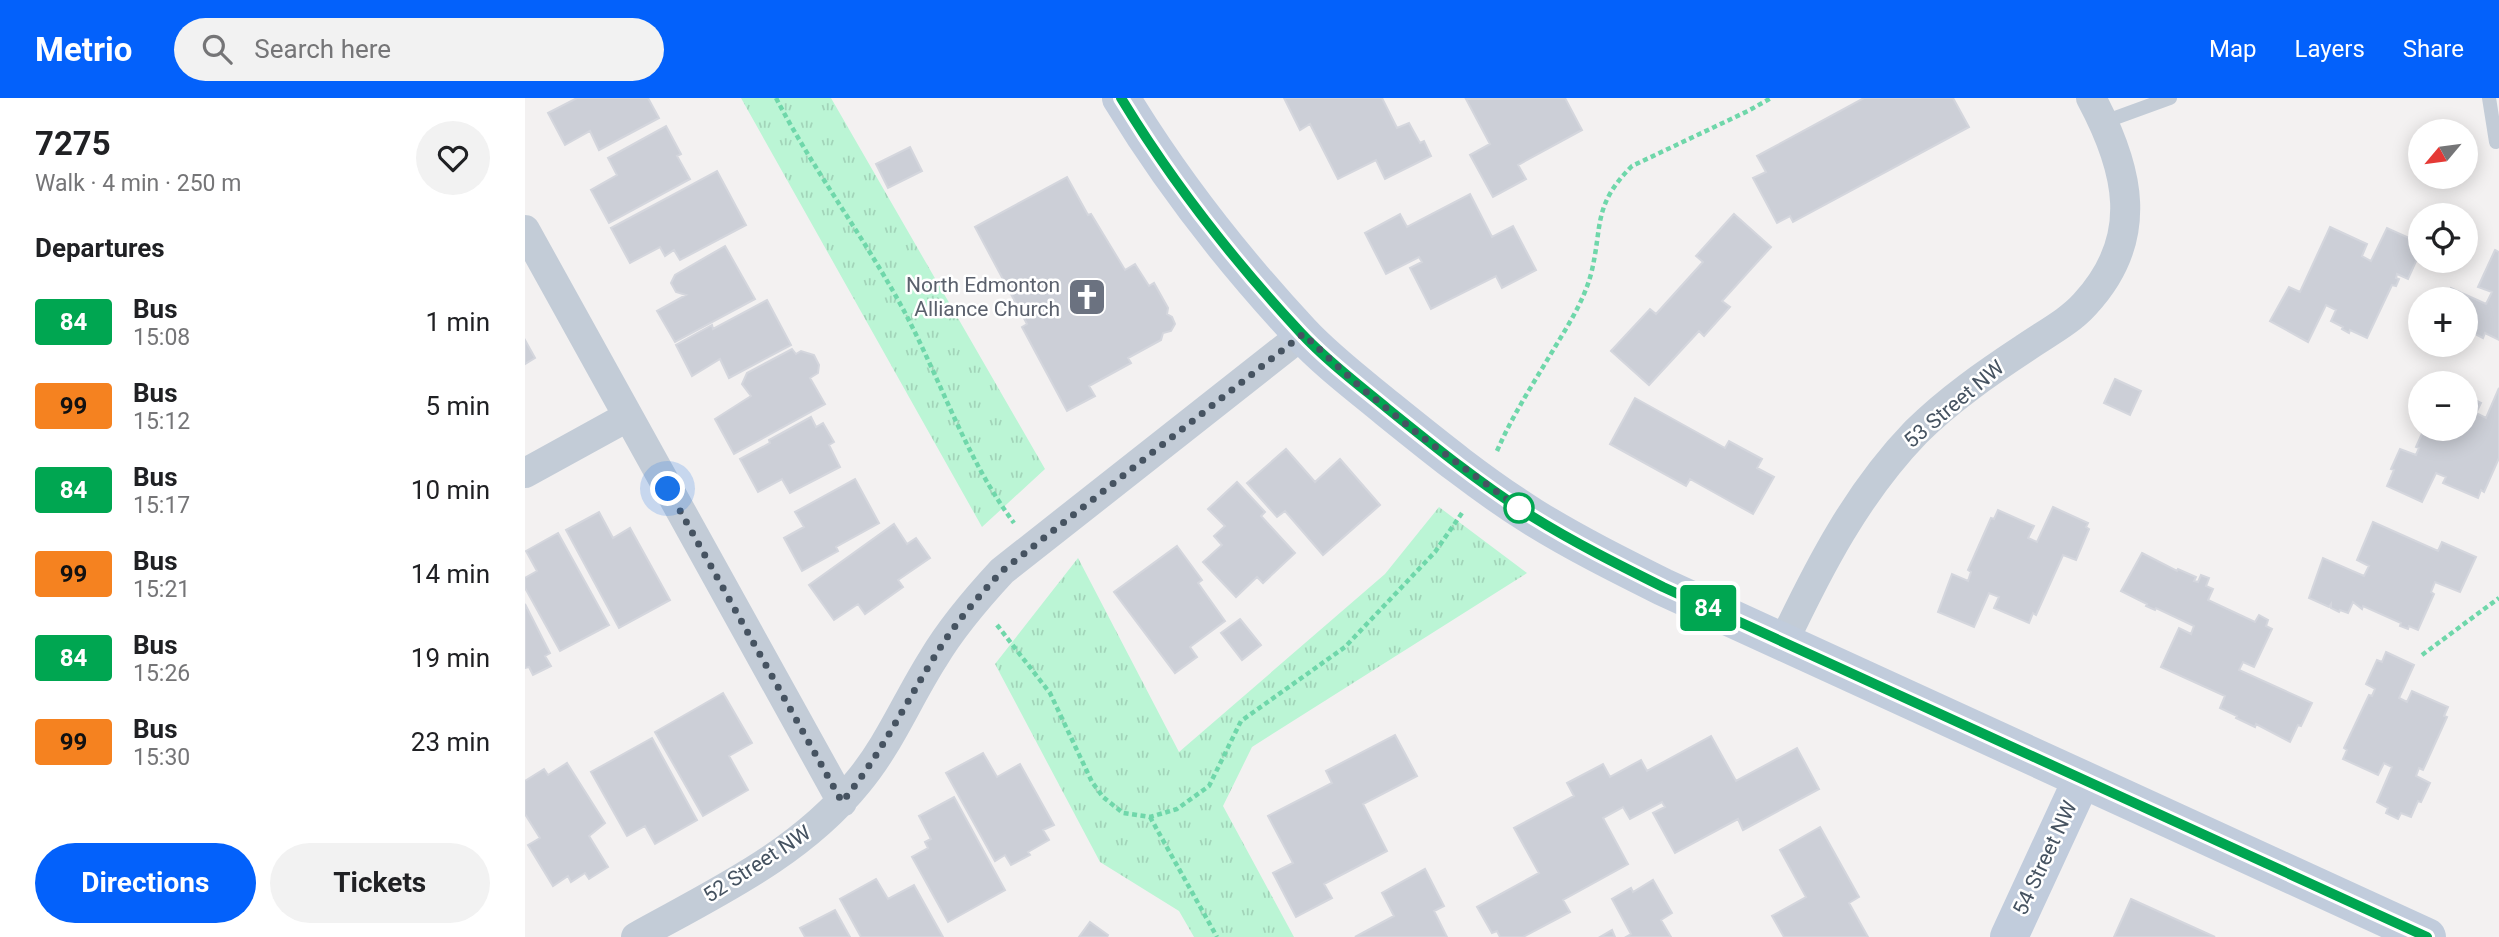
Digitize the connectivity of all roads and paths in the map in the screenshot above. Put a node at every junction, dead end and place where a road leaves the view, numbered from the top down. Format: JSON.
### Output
{"nodes":[{"id":1,"x":776,"y":98,"type":"edge"},
{"id":2,"x":1121,"y":98,"type":"edge"},
{"id":3,"x":2171,"y":98,"type":"edge"},
{"id":4,"x":2489,"y":98,"type":"edge"},
{"id":5,"x":2097,"y":110,"type":"edge"},
{"id":6,"x":2496,"y":142,"type":"dead end"},
{"id":7,"x":525,"y":230,"type":"edge"},
{"id":8,"x":1303,"y":334,"type":"junction"},
{"id":9,"x":627,"y":417,"type":"junction"},
{"id":10,"x":525,"y":473,"type":"edge"},
{"id":11,"x":1031,"y":547,"type":"junction"},
{"id":12,"x":976,"y":598,"type":"junction"},
{"id":13,"x":2499,"y":598,"type":"edge"},
{"id":14,"x":1783,"y":643,"type":"junction"},
{"id":15,"x":2423,"y":655,"type":"dead end"},
{"id":16,"x":2081,"y":779,"type":"junction"},
{"id":17,"x":842,"y":802,"type":"junction"},
{"id":18,"x":636,"y":937,"type":"edge"},
{"id":19,"x":1217,"y":937,"type":"edge"},
{"id":20,"x":2009,"y":937,"type":"edge"},
{"id":21,"x":2427,"y":937,"type":"edge"}],
"edges":[{"from":1,"to":11,"type":"path"},
{"from":2,"to":8,"type":"street"},
{"from":3,"to":5,"type":"lane"},
{"from":4,"to":6,"type":"lane"},
{"from":5,"to":14,"type":"street","name":"53 Street NW"},
{"from":7,"to":9,"type":"street"},
{"from":8,"to":11,"type":"street","name":"52 Street NW"},
{"from":8,"to":14,"type":"street"},
{"from":9,"to":10,"type":"street"},
{"from":9,"to":17,"type":"street"},
{"from":11,"to":12,"type":"street","name":"52 Street NW"},
{"from":12,"to":17,"type":"street","name":"52 Street NW"},
{"from":12,"to":19,"type":"path"},
{"from":13,"to":15,"type":"path"},
{"from":14,"to":16,"type":"street"},
{"from":16,"to":20,"type":"street","name":"54 Street NW"},
{"from":16,"to":21,"type":"street"},
{"from":17,"to":18,"type":"street","name":"52 Street NW"}]}
